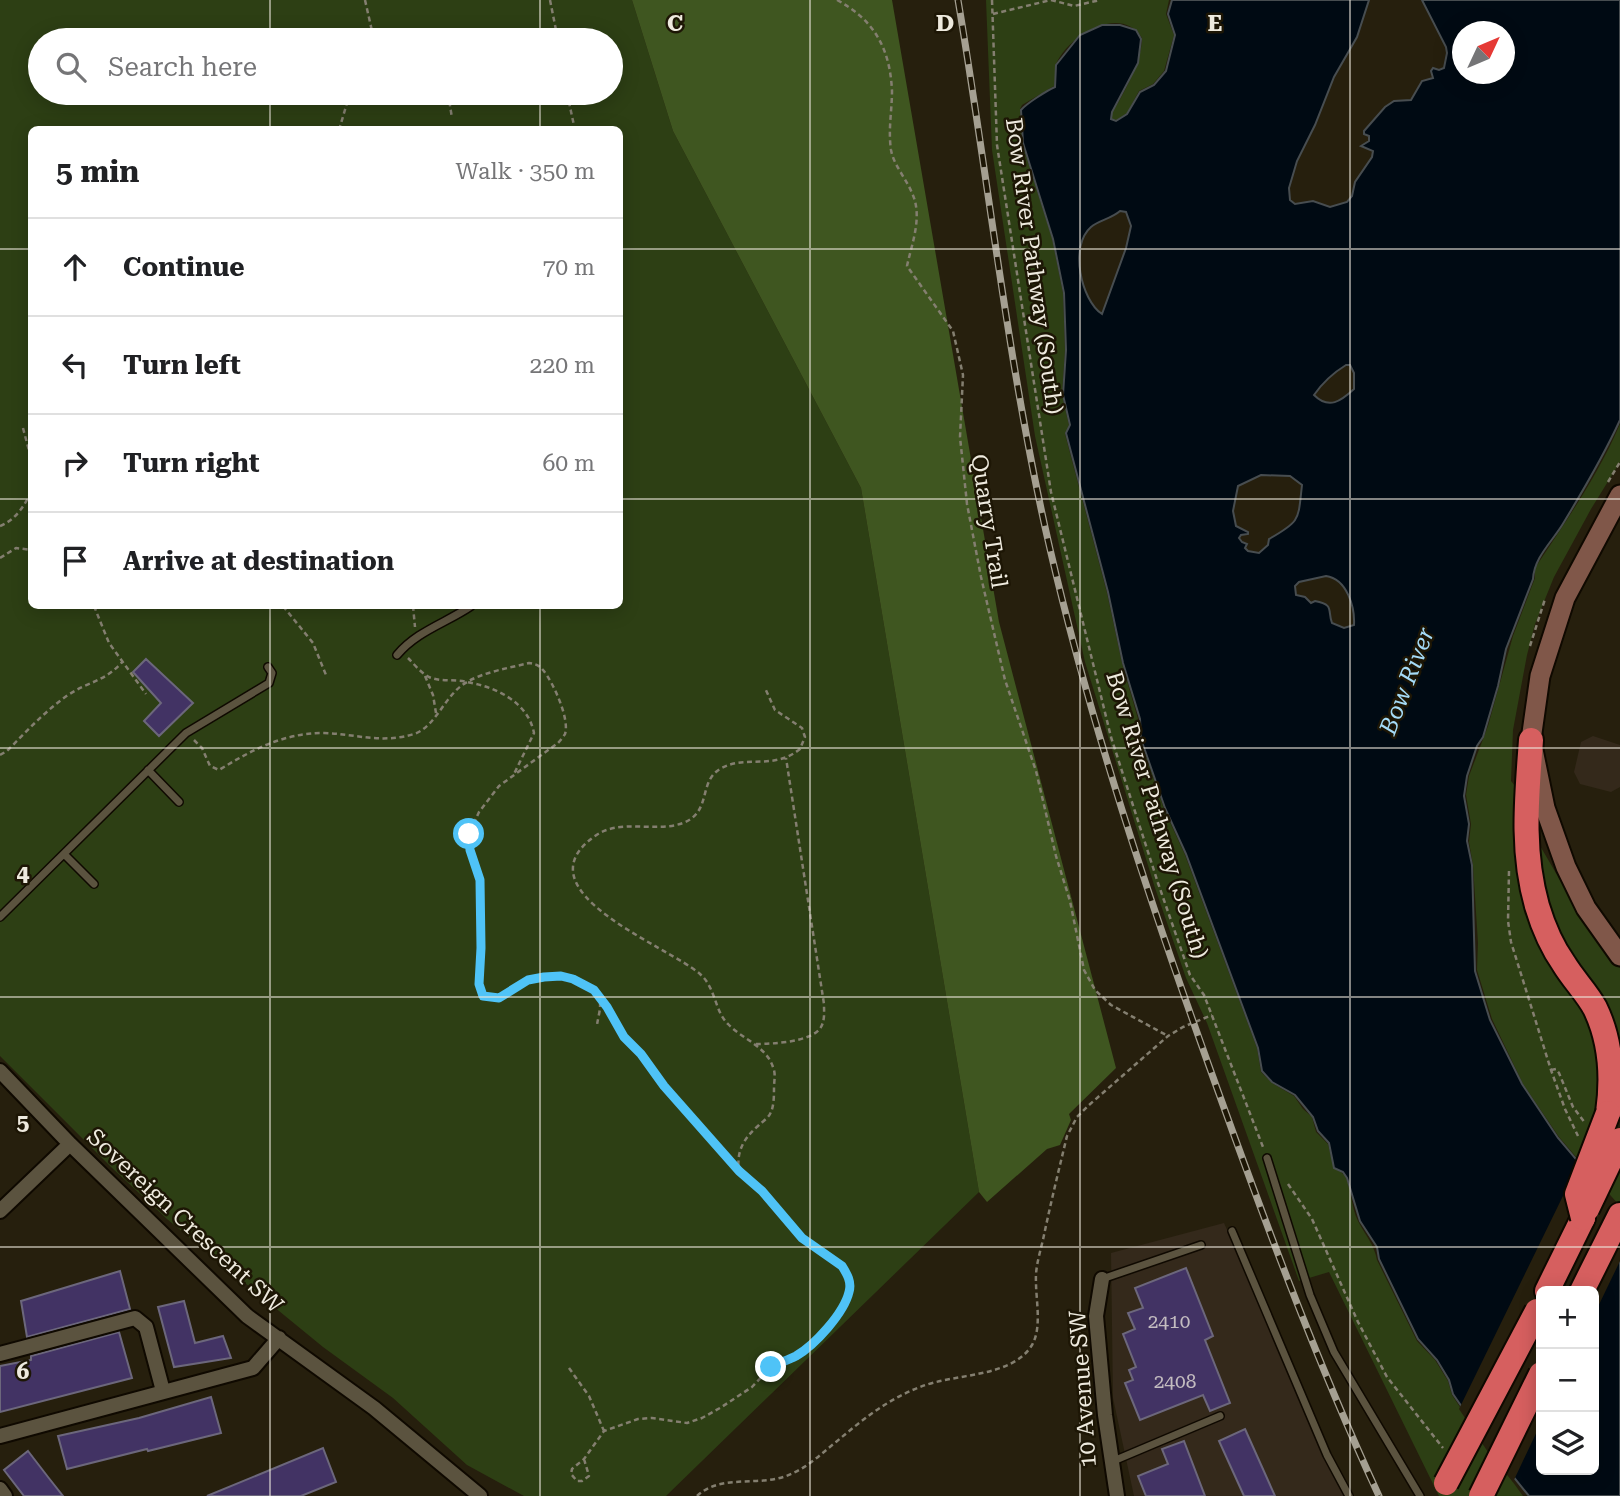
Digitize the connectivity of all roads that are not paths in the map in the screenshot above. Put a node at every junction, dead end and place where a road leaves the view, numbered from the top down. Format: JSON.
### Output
{"nodes":[{"id":1,"x":1620,"y":495,"type":"edge"},
{"id":2,"x":466,"y":609,"type":"edge"},
{"id":3,"x":399,"y":653,"type":"road end"},
{"id":4,"x":268,"y":667,"type":"dead end"},
{"id":5,"x":1531,"y":740,"type":"junction"},
{"id":6,"x":148,"y":770,"type":"junction"},
{"id":7,"x":179,"y":802,"type":"dead end"},
{"id":8,"x":64,"y":854,"type":"junction"},
{"id":9,"x":94,"y":884,"type":"dead end"},
{"id":10,"x":0,"y":917,"type":"edge"},
{"id":11,"x":1620,"y":956,"type":"edge"},
{"id":12,"x":0,"y":1071,"type":"edge"},
{"id":13,"x":1620,"y":1140,"type":"edge"},
{"id":14,"x":70,"y":1144,"type":"junction"},
{"id":15,"x":1267,"y":1157,"type":"road end"},
{"id":16,"x":0,"y":1211,"type":"edge"},
{"id":17,"x":1620,"y":1214,"type":"edge"},
{"id":18,"x":1583,"y":1218,"type":"junction"},
{"id":19,"x":1232,"y":1231,"type":"dead end"},
{"id":20,"x":1201,"y":1245,"type":"dead end"},
{"id":21,"x":1102,"y":1279,"type":"joint"},
{"id":22,"x":1550,"y":1286,"type":"edge"},
{"id":23,"x":1584,"y":1286,"type":"edge"},
{"id":24,"x":1536,"y":1313,"type":"edge"},
{"id":25,"x":279,"y":1339,"type":"junction"},
{"id":26,"x":0,"y":1354,"type":"edge"},
{"id":27,"x":1536,"y":1384,"type":"edge"},
{"id":28,"x":163,"y":1391,"type":"junction"},
{"id":29,"x":1220,"y":1416,"type":"dead end"},
{"id":30,"x":0,"y":1436,"type":"edge"},
{"id":31,"x":1110,"y":1463,"type":"junction"},
{"id":32,"x":0,"y":1489,"type":"edge"},
{"id":33,"x":5,"y":1496,"type":"edge"},
{"id":34,"x":480,"y":1496,"type":"edge"},
{"id":35,"x":1117,"y":1496,"type":"edge"},
{"id":36,"x":1349,"y":1496,"type":"edge"},
{"id":37,"x":1420,"y":1496,"type":"edge"},
{"id":38,"x":1440,"y":1496,"type":"edge"},
{"id":39,"x":1481,"y":1496,"type":"edge"}],
"edges":[{"from":1,"to":5,"type":"main road"},
{"from":2,"to":3,"type":"lane"},
{"from":4,"to":6,"type":"lane"},
{"from":5,"to":11,"type":"main road"},
{"from":5,"to":18,"type":"highway","bridge":true},
{"from":6,"to":7,"type":"lane"},
{"from":6,"to":8,"type":"lane"},
{"from":8,"to":9,"type":"lane"},
{"from":8,"to":10,"type":"lane"},
{"from":12,"to":14,"type":"street","name":"Sovereign Crescent SW"},
{"from":13,"to":18,"type":"highway","bridge":true},
{"from":14,"to":16,"type":"street"},
{"from":14,"to":25,"type":"street","name":"Sovereign Crescent SW"},
{"from":15,"to":37,"type":"lane"},
{"from":17,"to":23,"type":"highway"},
{"from":18,"to":22,"type":"highway"},
{"from":19,"to":36,"type":"lane"},
{"from":20,"to":21,"type":"lane"},
{"from":21,"to":31,"type":"street","name":"10 Avenue SW"},
{"from":24,"to":38,"type":"highway","bridge":true},
{"from":25,"to":28,"type":"street"},
{"from":25,"to":34,"type":"street","name":"Sovereign Crescent SW"},
{"from":26,"to":28,"type":"street"},
{"from":27,"to":39,"type":"highway","bridge":true},
{"from":28,"to":30,"type":"street"},
{"from":29,"to":31,"type":"lane"},
{"from":31,"to":35,"type":"street","name":"10 Avenue SW"},
{"from":32,"to":33,"type":"street"}]}
